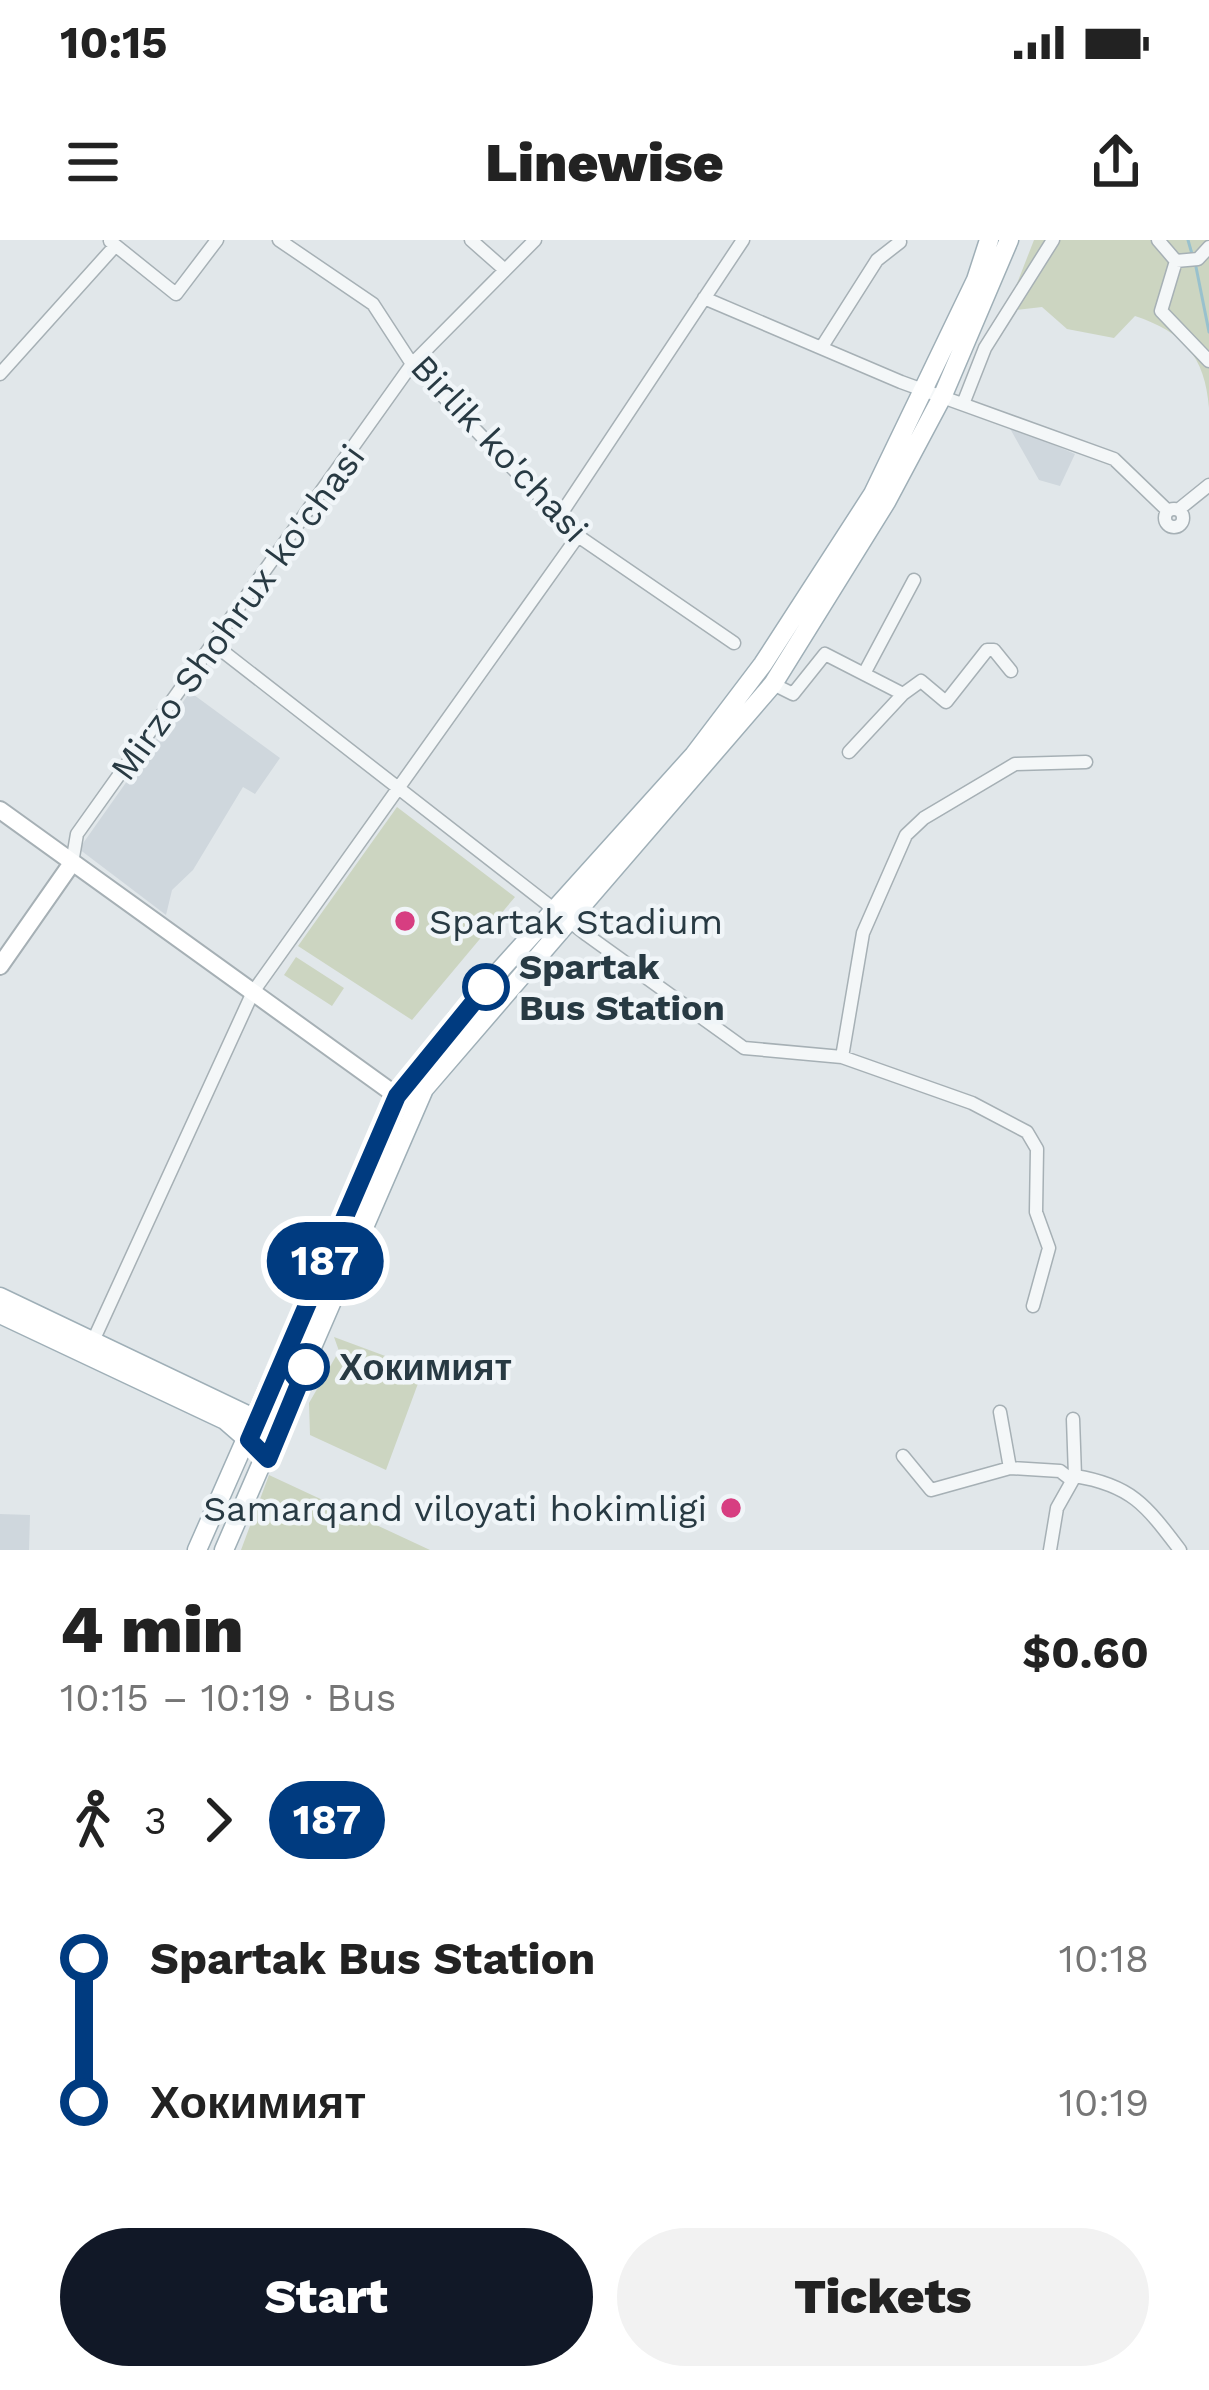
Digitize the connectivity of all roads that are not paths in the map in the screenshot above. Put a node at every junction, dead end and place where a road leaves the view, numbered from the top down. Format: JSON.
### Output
{"nodes":[{"id":1,"x":217,"y":240,"type":"edge"},
{"id":2,"x":279,"y":240,"type":"edge"},
{"id":3,"x":471,"y":240,"type":"edge"},
{"id":4,"x":535,"y":240,"type":"edge"},
{"id":5,"x":743,"y":240,"type":"edge"},
{"id":6,"x":989,"y":240,"type":"edge"},
{"id":7,"x":1009,"y":240,"type":"edge"},
{"id":8,"x":1053,"y":240,"type":"edge"},
{"id":9,"x":1158,"y":240,"type":"edge"},
{"id":10,"x":900,"y":242,"type":"edge"},
{"id":11,"x":112,"y":243,"type":"edge"},
{"id":12,"x":1209,"y":247,"type":"edge"},
{"id":13,"x":1176,"y":261,"type":"junction"},
{"id":14,"x":505,"y":270,"type":"junction"},
{"id":15,"x":704,"y":298,"type":"junction"},
{"id":16,"x":823,"y":345,"type":"junction"},
{"id":17,"x":1209,"y":361,"type":"edge"},
{"id":18,"x":412,"y":364,"type":"junction"},
{"id":19,"x":0,"y":374,"type":"edge"},
{"id":20,"x":935,"y":391,"type":"junction"},
{"id":21,"x":963,"y":404,"type":"junction"},
{"id":22,"x":1209,"y":485,"type":"edge"},
{"id":23,"x":559,"y":518,"type":"junction"},
{"id":24,"x":578,"y":536,"type":"junction"},
{"id":25,"x":914,"y":580,"type":"dead end"},
{"id":26,"x":734,"y":643,"type":"dead end"},
{"id":27,"x":216,"y":646,"type":"junction"},
{"id":28,"x":866,"y":670,"type":"junction"},
{"id":29,"x":1011,"y":671,"type":"dead end"},
{"id":30,"x":773,"y":684,"type":"junction"},
{"id":31,"x":903,"y":694,"type":"junction"},
{"id":32,"x":849,"y":752,"type":"dead end"},
{"id":33,"x":1086,"y":762,"type":"dead end"},
{"id":34,"x":396,"y":784,"type":"junction"},
{"id":35,"x":0,"y":810,"type":"edge"},
{"id":36,"x":72,"y":863,"type":"junction"},
{"id":37,"x":558,"y":911,"type":"junction"},
{"id":38,"x":0,"y":966,"type":"edge"},
{"id":39,"x":253,"y":992,"type":"junction"},
{"id":40,"x":842,"y":1057,"type":"junction"},
{"id":41,"x":397,"y":1096,"type":"junction"},
{"id":42,"x":0,"y":1297,"type":"edge"},
{"id":43,"x":1033,"y":1306,"type":"dead end"},
{"id":44,"x":0,"y":1314,"type":"edge"},
{"id":45,"x":93,"y":1341,"type":"junction"},
{"id":46,"x":1000,"y":1412,"type":"dead end"},
{"id":47,"x":259,"y":1417,"type":"junction"},
{"id":48,"x":1073,"y":1419,"type":"dead end"},
{"id":49,"x":278,"y":1435,"type":"junction"},
{"id":50,"x":249,"y":1440,"type":"junction"},
{"id":51,"x":903,"y":1456,"type":"dead end"},
{"id":52,"x":268,"y":1459,"type":"junction"},
{"id":53,"x":1010,"y":1468,"type":"junction"},
{"id":54,"x":1072,"y":1477,"type":"junction"},
{"id":55,"x":197,"y":1550,"type":"edge"},
{"id":56,"x":224,"y":1550,"type":"edge"},
{"id":57,"x":1050,"y":1550,"type":"edge"},
{"id":58,"x":1180,"y":1550,"type":"edge"}],
"edges":[{"from":1,"to":11,"type":"street"},
{"from":2,"to":18,"type":"street","name":"Birlik ko'chasi"},
{"from":3,"to":14,"type":"street"},
{"from":4,"to":14,"type":"street","name":"Mirzo Shohrux ko'chasi"},
{"from":5,"to":15,"type":"street"},
{"from":6,"to":20,"type":"main road"},
{"from":7,"to":20,"type":"main road"},
{"from":8,"to":21,"type":"street"},
{"from":9,"to":13,"type":"street"},
{"from":10,"to":16,"type":"street"},
{"from":11,"to":19,"type":"street"},
{"from":12,"to":13,"type":"street"},
{"from":13,"to":17,"type":"street"},
{"from":14,"to":18,"type":"street","name":"Mirzo Shohrux ko'chasi"},
{"from":15,"to":16,"type":"street"},
{"from":15,"to":23,"type":"street"},
{"from":16,"to":20,"type":"street"},
{"from":18,"to":23,"type":"street","name":"Birlik ko'chasi"},
{"from":18,"to":27,"type":"street","name":"Mirzo Shohrux ko'chasi"},
{"from":20,"to":21,"type":"street"},
{"from":20,"to":30,"type":"main road"},
{"from":20,"to":37,"type":"main road"},
{"from":21,"to":22,"type":"street"},
{"from":23,"to":24,"type":"street","name":"Birlik ko'chasi"},
{"from":24,"to":26,"type":"street","name":"Birlik ko'chasi"},
{"from":24,"to":34,"type":"street"},
{"from":25,"to":28,"type":"street"},
{"from":27,"to":34,"type":"street"},
{"from":27,"to":36,"type":"street","name":"Mirzo Shohrux ko'chasi"},
{"from":28,"to":30,"type":"street"},
{"from":28,"to":31,"type":"street"},
{"from":29,"to":31,"type":"street"},
{"from":30,"to":37,"type":"main road"},
{"from":31,"to":32,"type":"street"},
{"from":33,"to":40,"type":"street"},
{"from":34,"to":37,"type":"street"},
{"from":34,"to":39,"type":"street"},
{"from":35,"to":36,"type":"main road"},
{"from":36,"to":38,"type":"main road"},
{"from":36,"to":39,"type":"main road"},
{"from":37,"to":40,"type":"street"},
{"from":37,"to":41,"type":"main road"},
{"from":37,"to":49,"type":"main road"},
{"from":39,"to":41,"type":"main road"},
{"from":39,"to":45,"type":"street"},
{"from":40,"to":43,"type":"street"},
{"from":41,"to":47,"type":"main road"},
{"from":42,"to":45,"type":"main road"},
{"from":44,"to":50,"type":"main road"},
{"from":45,"to":47,"type":"main road"},
{"from":46,"to":53,"type":"street"},
{"from":47,"to":49,"type":"main road"},
{"from":47,"to":50,"type":"main road"},
{"from":48,"to":54,"type":"street"},
{"from":49,"to":52,"type":"main road"},
{"from":50,"to":52,"type":"main road"},
{"from":50,"to":55,"type":"main road"},
{"from":51,"to":53,"type":"street"},
{"from":52,"to":56,"type":"main road"},
{"from":53,"to":54,"type":"street"},
{"from":54,"to":57,"type":"street"},
{"from":54,"to":58,"type":"street"}]}
